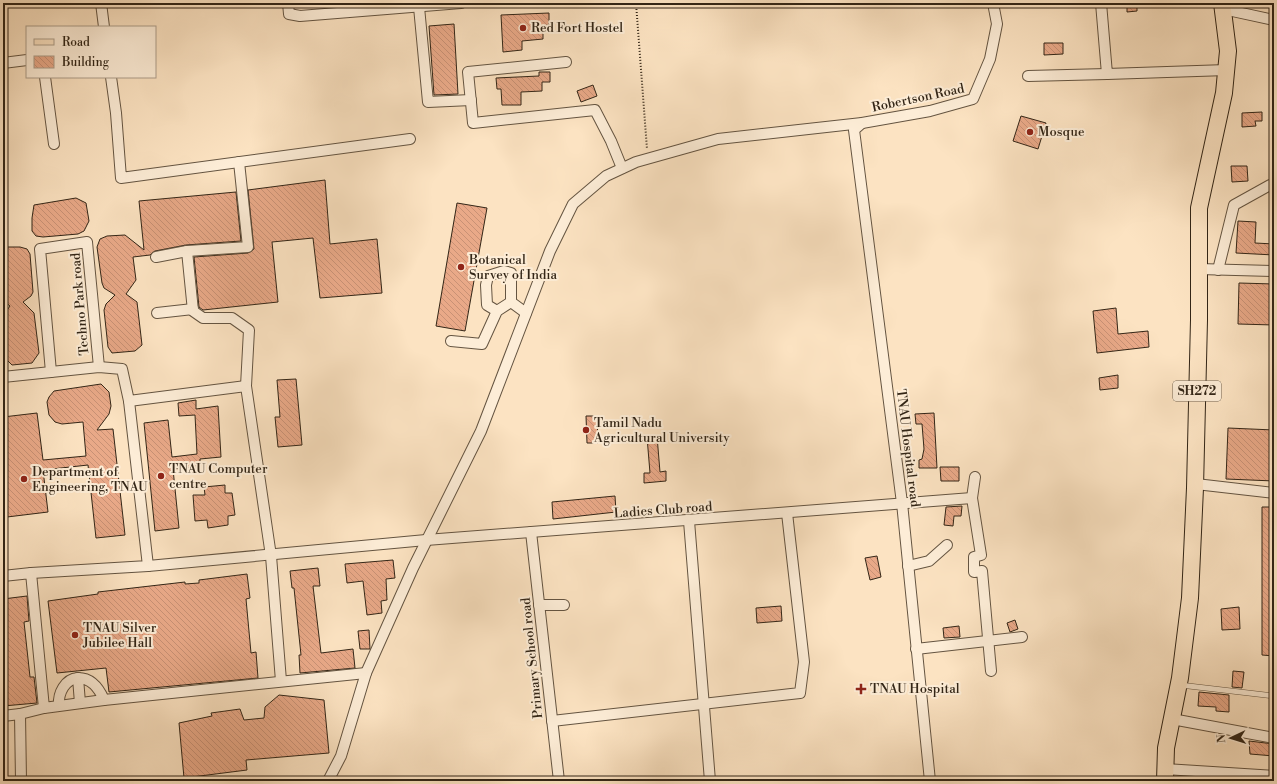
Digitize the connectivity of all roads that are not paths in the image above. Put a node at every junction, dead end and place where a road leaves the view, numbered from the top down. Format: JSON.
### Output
{"nodes":[{"id":1,"x":101,"y":3,"type":"edge"},
{"id":2,"x":288,"y":3,"type":"edge"},
{"id":3,"x":461,"y":3,"type":"edge"},
{"id":4,"x":993,"y":3,"type":"edge"},
{"id":5,"x":1101,"y":3,"type":"edge"},
{"id":6,"x":1223,"y":6,"type":"edge"},
{"id":7,"x":419,"y":7,"type":"junction"},
{"id":8,"x":1274,"y":20,"type":"edge"},
{"id":9,"x":104,"y":26,"type":"edge"},
{"id":10,"x":26,"y":60,"type":"edge"},
{"id":11,"x":566,"y":62,"type":"dead end"},
{"id":12,"x":3,"y":63,"type":"edge"},
{"id":13,"x":1226,"y":70,"type":"junction"},
{"id":14,"x":1107,"y":74,"type":"junction"},
{"id":15,"x":1028,"y":76,"type":"dead end"},
{"id":16,"x":45,"y":78,"type":"edge"},
{"id":17,"x":111,"y":78,"type":"edge"},
{"id":18,"x":471,"y":100,"type":"junction"},
{"id":19,"x":862,"y":123,"type":"junction"},
{"id":20,"x":410,"y":139,"type":"dead end"},
{"id":21,"x":54,"y":144,"type":"dead end"},
{"id":22,"x":239,"y":162,"type":"junction"},
{"id":23,"x":622,"y":168,"type":"junction"},
{"id":24,"x":1274,"y":184,"type":"edge"},
{"id":25,"x":187,"y":251,"type":"junction"},
{"id":26,"x":156,"y":257,"type":"dead end"},
{"id":27,"x":1199,"y":269,"type":"junction"},
{"id":28,"x":1218,"y":270,"type":"junction"},
{"id":29,"x":1274,"y":271,"type":"edge"},
{"id":30,"x":511,"y":302,"type":"junction"},
{"id":31,"x":193,"y":309,"type":"junction"},
{"id":32,"x":497,"y":311,"type":"junction"},
{"id":33,"x":157,"y":313,"type":"dead end"},
{"id":34,"x":526,"y":313,"type":"junction"},
{"id":35,"x":451,"y":341,"type":"dead end"},
{"id":36,"x":99,"y":367,"type":"junction"},
{"id":37,"x":51,"y":372,"type":"junction"},
{"id":38,"x":3,"y":378,"type":"edge"},
{"id":39,"x":246,"y":386,"type":"junction"},
{"id":40,"x":129,"y":401,"type":"junction"},
{"id":41,"x":975,"y":478,"type":"dead end"},
{"id":42,"x":1196,"y":484,"type":"junction"},
{"id":43,"x":1274,"y":492,"type":"edge"},
{"id":44,"x":972,"y":498,"type":"junction"},
{"id":45,"x":902,"y":503,"type":"junction"},
{"id":46,"x":787,"y":513,"type":"junction"},
{"id":47,"x":689,"y":521,"type":"junction"},
{"id":48,"x":531,"y":532,"type":"junction"},
{"id":49,"x":426,"y":540,"type":"junction"},
{"id":50,"x":947,"y":545,"type":"dead end"},
{"id":51,"x":271,"y":556,"type":"junction"},
{"id":52,"x":148,"y":566,"type":"junction"},
{"id":53,"x":908,"y":566,"type":"junction"},
{"id":54,"x":31,"y":573,"type":"junction"},
{"id":55,"x":3,"y":576,"type":"edge"},
{"id":56,"x":539,"y":605,"type":"junction"},
{"id":57,"x":564,"y":605,"type":"dead end"},
{"id":58,"x":1022,"y":637,"type":"dead end"},
{"id":59,"x":988,"y":641,"type":"junction"},
{"id":60,"x":916,"y":649,"type":"junction"},
{"id":61,"x":991,"y":671,"type":"dead end"},
{"id":62,"x":366,"y":673,"type":"junction"},
{"id":63,"x":78,"y":678,"type":"junction"},
{"id":64,"x":281,"y":681,"type":"junction"},
{"id":65,"x":1179,"y":685,"type":"junction"},
{"id":66,"x":1274,"y":696,"type":"edge"},
{"id":67,"x":104,"y":700,"type":"junction"},
{"id":68,"x":80,"y":703,"type":"junction"},
{"id":69,"x":704,"y":704,"type":"junction"},
{"id":70,"x":59,"y":705,"type":"junction"},
{"id":71,"x":44,"y":708,"type":"junction"},
{"id":72,"x":20,"y":714,"type":"junction"},
{"id":73,"x":3,"y":716,"type":"edge"},
{"id":74,"x":1172,"y":719,"type":"junction"},
{"id":75,"x":552,"y":721,"type":"junction"},
{"id":76,"x":1274,"y":738,"type":"edge"},
{"id":77,"x":1165,"y":775,"type":"edge"},
{"id":78,"x":1274,"y":776,"type":"edge"},
{"id":79,"x":21,"y":781,"type":"edge"},
{"id":80,"x":328,"y":781,"type":"edge"},
{"id":81,"x":559,"y":781,"type":"edge"},
{"id":82,"x":710,"y":781,"type":"edge"},
{"id":83,"x":930,"y":781,"type":"edge"}],
"edges":[{"from":1,"to":9,"type":"street"},
{"from":2,"to":7,"type":"street"},
{"from":3,"to":7,"type":"street"},
{"from":4,"to":19,"type":"street","name":"Robertson Road"},
{"from":5,"to":14,"type":"street"},
{"from":6,"to":8,"type":"street"},
{"from":6,"to":13,"type":"main road","number":"SH272"},
{"from":7,"to":18,"type":"street"},
{"from":10,"to":12,"type":"street"},
{"from":11,"to":18,"type":"street"},
{"from":13,"to":14,"type":"street"},
{"from":13,"to":27,"type":"main road","number":"SH272"},
{"from":14,"to":15,"type":"street"},
{"from":16,"to":21,"type":"street"},
{"from":17,"to":22,"type":"street"},
{"from":18,"to":23,"type":"street"},
{"from":19,"to":23,"type":"street"},
{"from":19,"to":45,"type":"street","name":"TNAU Hospital road"},
{"from":20,"to":22,"type":"street"},
{"from":22,"to":25,"type":"street"},
{"from":23,"to":34,"type":"street"},
{"from":24,"to":28,"type":"street"},
{"from":25,"to":26,"type":"street"},
{"from":25,"to":31,"type":"street"},
{"from":27,"to":28,"type":"street"},
{"from":27,"to":42,"type":"main road","number":"SH272"},
{"from":28,"to":29,"type":"street"},
{"from":30,"to":32,"type":"street"},
{"from":30,"to":32,"type":"street"},
{"from":30,"to":34,"type":"street"},
{"from":31,"to":33,"type":"street"},
{"from":31,"to":39,"type":"street"},
{"from":32,"to":35,"type":"street"},
{"from":34,"to":49,"type":"street"},
{"from":36,"to":37,"type":"street"},
{"from":36,"to":37,"type":"street","name":"Techno Park road"},
{"from":36,"to":40,"type":"street"},
{"from":37,"to":38,"type":"street"},
{"from":39,"to":40,"type":"street"},
{"from":39,"to":51,"type":"street"},
{"from":40,"to":52,"type":"street"},
{"from":41,"to":44,"type":"street"},
{"from":42,"to":43,"type":"street"},
{"from":42,"to":65,"type":"main road","number":"SH272"},
{"from":44,"to":45,"type":"street","name":"Ladies Club road"},
{"from":44,"to":59,"type":"street"},
{"from":45,"to":46,"type":"street","name":"Ladies Club road"},
{"from":45,"to":53,"type":"street","name":"TNAU Hospital road"},
{"from":46,"to":47,"type":"street","name":"Ladies Club road"},
{"from":46,"to":69,"type":"street"},
{"from":47,"to":48,"type":"street","name":"Ladies Club road"},
{"from":47,"to":69,"type":"street"},
{"from":48,"to":49,"type":"street","name":"Ladies Club road"},
{"from":48,"to":56,"type":"street","name":"Primary School road"},
{"from":49,"to":51,"type":"street","name":"Ladies Club road"},
{"from":49,"to":62,"type":"street"},
{"from":50,"to":53,"type":"street"},
{"from":51,"to":52,"type":"street","name":"Ladies Club road"},
{"from":51,"to":64,"type":"street"},
{"from":52,"to":54,"type":"street","name":"Ladies Club road"},
{"from":53,"to":60,"type":"street","name":"TNAU Hospital road"},
{"from":54,"to":55,"type":"street","name":"Ladies Club road"},
{"from":54,"to":71,"type":"street"},
{"from":56,"to":57,"type":"street"},
{"from":56,"to":75,"type":"street","name":"Primary School road"},
{"from":58,"to":59,"type":"street"},
{"from":59,"to":60,"type":"street"},
{"from":59,"to":61,"type":"street"},
{"from":60,"to":83,"type":"street","name":"TNAU Hospital road"},
{"from":62,"to":64,"type":"street"},
{"from":62,"to":80,"type":"street"},
{"from":63,"to":67,"type":"street"},
{"from":63,"to":68,"type":"street"},
{"from":63,"to":70,"type":"street"},
{"from":64,"to":67,"type":"street"},
{"from":65,"to":66,"type":"lane"},
{"from":65,"to":74,"type":"main road","number":"SH272"},
{"from":67,"to":68,"type":"street"},
{"from":68,"to":70,"type":"street"},
{"from":69,"to":75,"type":"street"},
{"from":69,"to":82,"type":"street"},
{"from":70,"to":71,"type":"street"},
{"from":71,"to":72,"type":"street"},
{"from":72,"to":73,"type":"street"},
{"from":72,"to":79,"type":"street"},
{"from":74,"to":76,"type":"street"},
{"from":74,"to":77,"type":"main road","number":"SH272"},
{"from":75,"to":81,"type":"street","name":"Primary School road"},
{"from":77,"to":78,"type":"street"}]}
